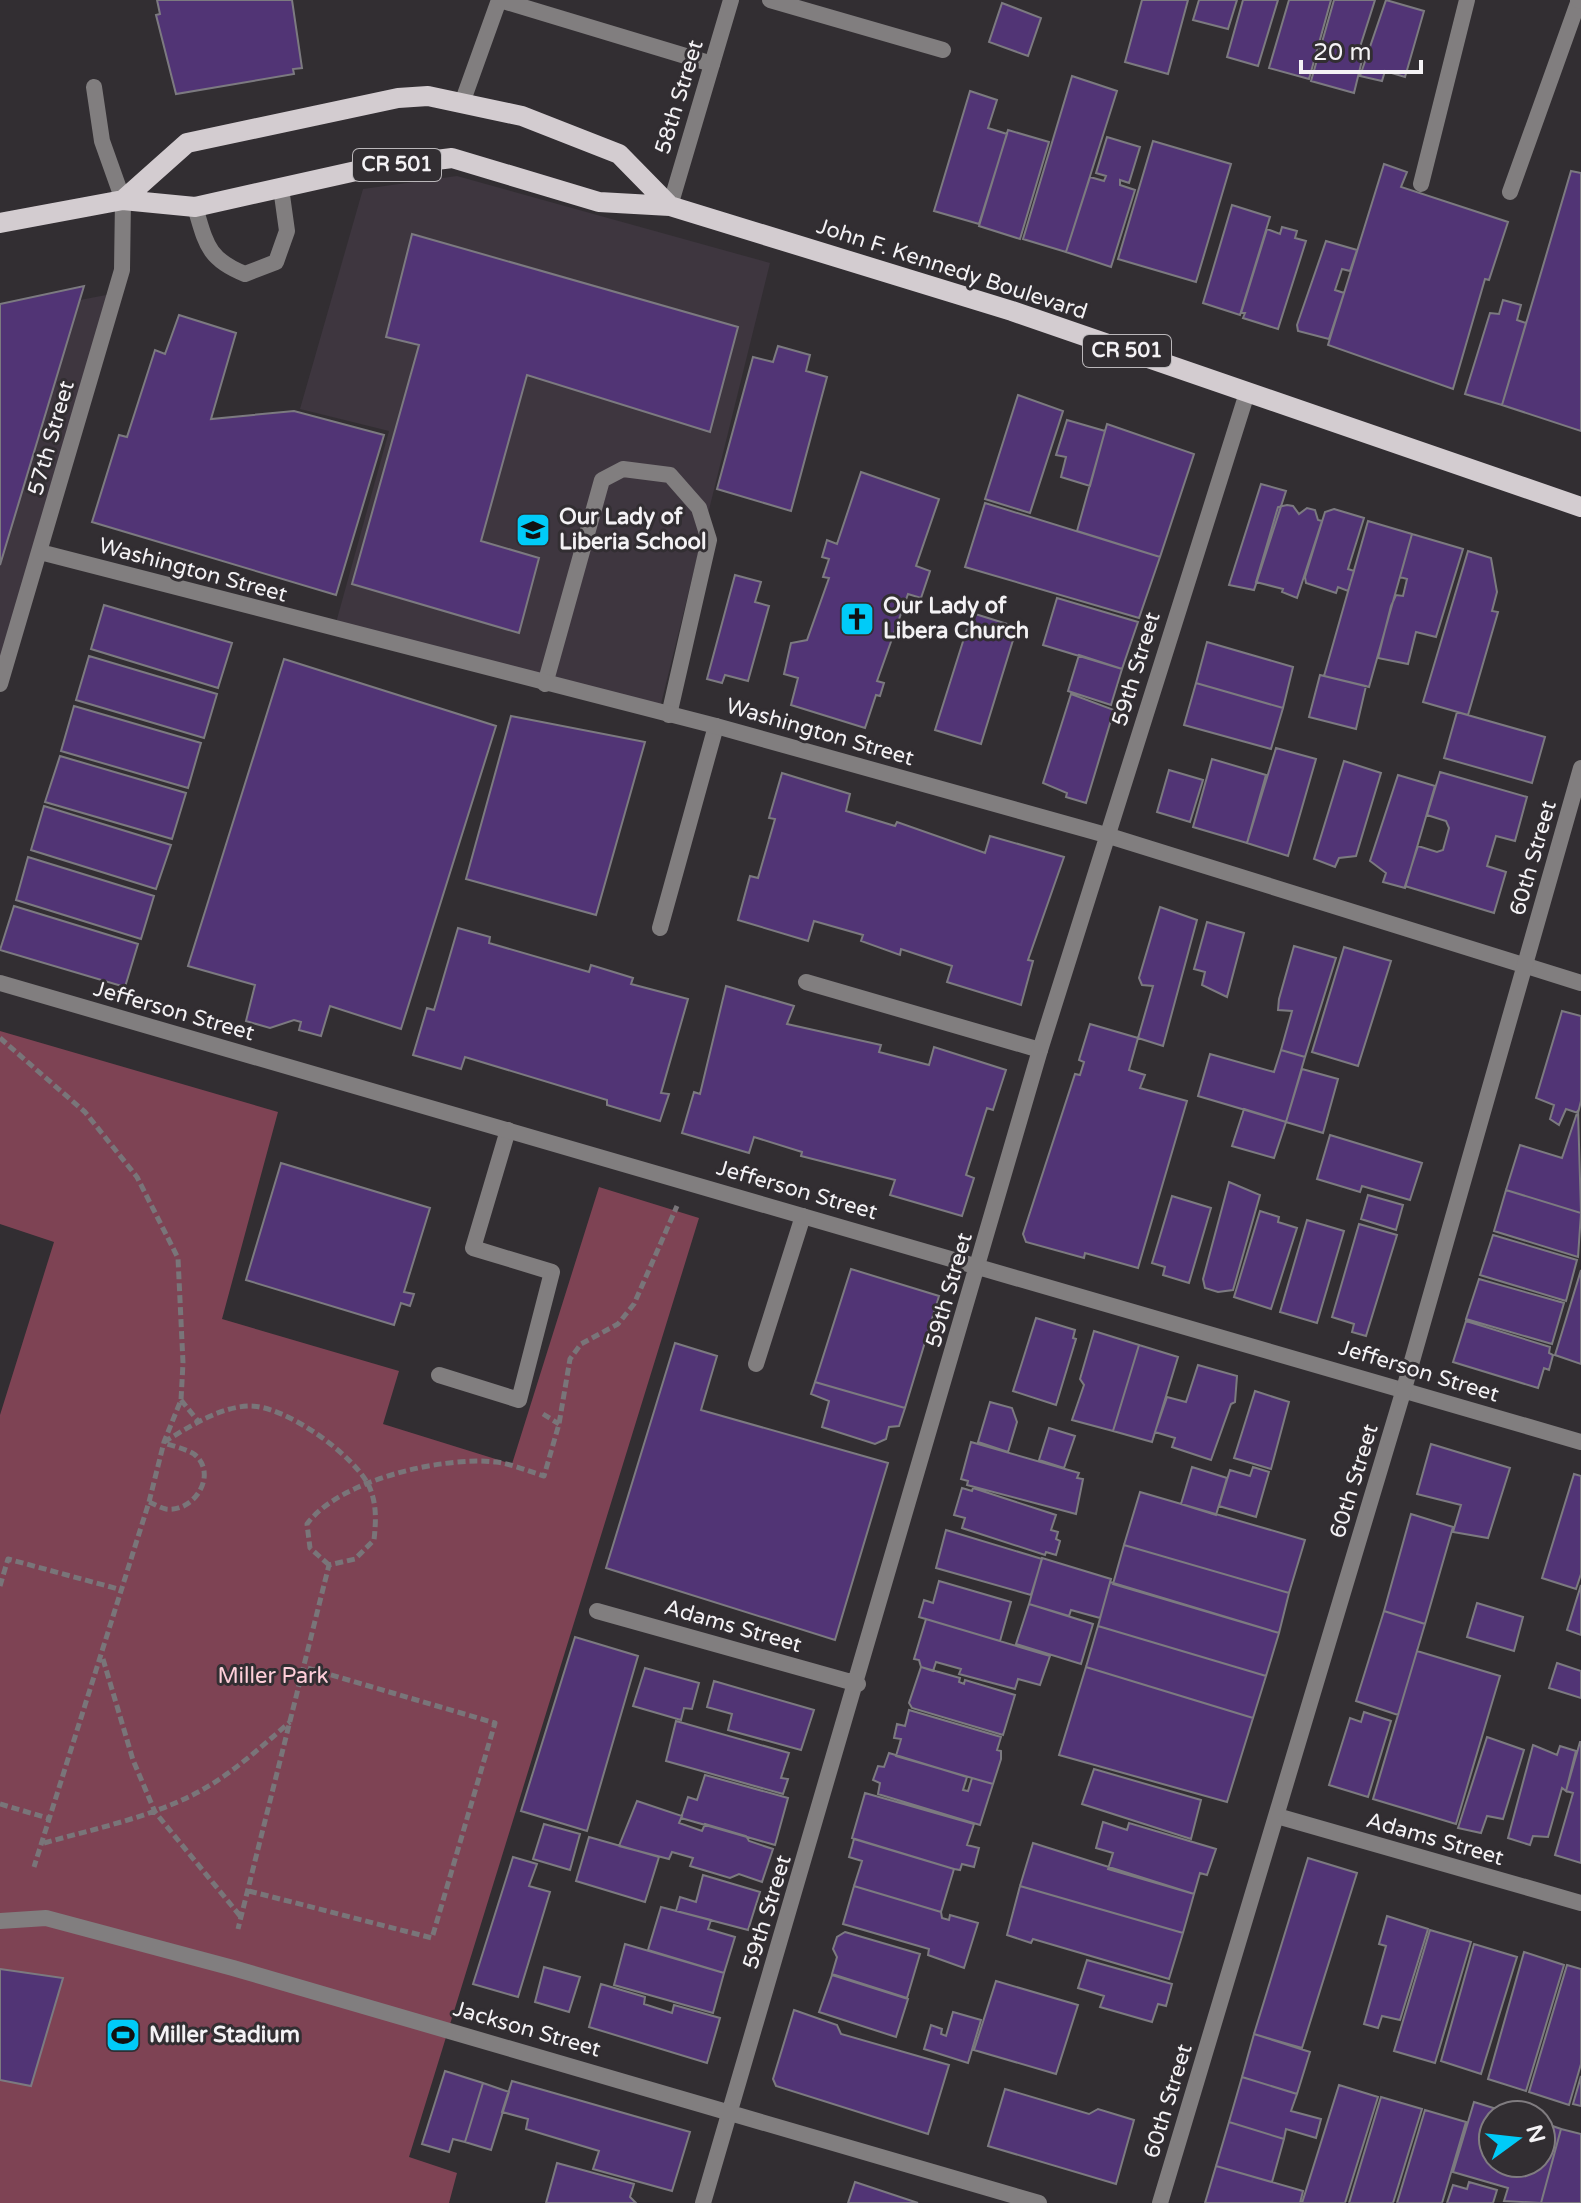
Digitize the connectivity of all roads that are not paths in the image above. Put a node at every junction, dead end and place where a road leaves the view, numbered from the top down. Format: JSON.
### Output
{"nodes":[{"id":1,"x":500,"y":0,"type":"edge"},
{"id":2,"x":731,"y":0,"type":"edge"},
{"id":3,"x":770,"y":0,"type":"edge"},
{"id":4,"x":1467,"y":0,"type":"edge"},
{"id":5,"x":1579,"y":0,"type":"edge"},
{"id":6,"x":943,"y":50,"type":"dead end"},
{"id":7,"x":712,"y":64,"type":"junction"},
{"id":8,"x":94,"y":87,"type":"dead end"},
{"id":9,"x":462,"y":103,"type":"junction"},
{"id":10,"x":1421,"y":184,"type":"dead end"},
{"id":11,"x":281,"y":188,"type":"junction"},
{"id":12,"x":1510,"y":192,"type":"dead end"},
{"id":13,"x":123,"y":200,"type":"junction"},
{"id":14,"x":670,"y":206,"type":"junction"},
{"id":15,"x":195,"y":207,"type":"junction"},
{"id":16,"x":0,"y":223,"type":"edge"},
{"id":17,"x":1247,"y":393,"type":"junction"},
{"id":18,"x":1581,"y":507,"type":"edge"},
{"id":19,"x":40,"y":552,"type":"junction"},
{"id":20,"x":0,"y":684,"type":"edge"},
{"id":21,"x":545,"y":684,"type":"junction"},
{"id":22,"x":669,"y":715,"type":"junction"},
{"id":23,"x":716,"y":726,"type":"junction"},
{"id":24,"x":1581,"y":768,"type":"edge"},
{"id":25,"x":1106,"y":835,"type":"junction"},
{"id":26,"x":660,"y":928,"type":"dead end"},
{"id":27,"x":1525,"y":966,"type":"junction"},
{"id":28,"x":806,"y":982,"type":"dead end"},
{"id":29,"x":0,"y":983,"type":"edge"},
{"id":30,"x":1581,"y":983,"type":"edge"},
{"id":31,"x":1040,"y":1050,"type":"junction"},
{"id":32,"x":508,"y":1130,"type":"junction"},
{"id":33,"x":803,"y":1216,"type":"junction"},
{"id":34,"x":979,"y":1265,"type":"junction"},
{"id":35,"x":756,"y":1364,"type":"dead end"},
{"id":36,"x":439,"y":1375,"type":"dead end"},
{"id":37,"x":1404,"y":1389,"type":"junction"},
{"id":38,"x":1581,"y":1442,"type":"edge"},
{"id":39,"x":597,"y":1611,"type":"dead end"},
{"id":40,"x":858,"y":1684,"type":"junction"},
{"id":41,"x":1277,"y":1816,"type":"junction"},
{"id":42,"x":1581,"y":1903,"type":"edge"},
{"id":43,"x":0,"y":1921,"type":"edge"},
{"id":44,"x":730,"y":2111,"type":"junction"},
{"id":45,"x":703,"y":2203,"type":"edge"},
{"id":46,"x":1039,"y":2203,"type":"edge"},
{"id":47,"x":1160,"y":2203,"type":"edge"}],
"edges":[{"from":1,"to":7,"type":"street"},
{"from":1,"to":9,"type":"street"},
{"from":2,"to":7,"type":"street","name":"58th Street"},
{"from":3,"to":6,"type":"street"},
{"from":4,"to":10,"type":"street"},
{"from":5,"to":12,"type":"street"},
{"from":7,"to":14,"type":"street","name":"58th Street"},
{"from":8,"to":13,"type":"street"},
{"from":9,"to":13,"type":"main road","name":"John F. Kennedy Boulevard","number":"CR 501"},
{"from":9,"to":14,"type":"main road","name":"John F. Kennedy Boulevard","number":"CR 501"},
{"from":11,"to":14,"type":"main road","name":"John F. Kennedy Boulevard","number":"CR 501"},
{"from":11,"to":15,"type":"main road","name":"John F. Kennedy Boulevard","number":"CR 501"},
{"from":11,"to":15,"type":"street"},
{"from":13,"to":15,"type":"main road","name":"John F. Kennedy Boulevard","number":"CR 501"},
{"from":13,"to":16,"type":"main road","name":"John F. Kennedy Boulevard","number":"CR 501"},
{"from":13,"to":19,"type":"street","name":"57th Street"},
{"from":14,"to":17,"type":"main road","name":"John F. Kennedy Boulevard","number":"CR 501"},
{"from":17,"to":18,"type":"main road","name":"John F. Kennedy Boulevard","number":"CR 501"},
{"from":17,"to":25,"type":"street","name":"59th Street"},
{"from":19,"to":20,"type":"street","name":"57th Street"},
{"from":19,"to":21,"type":"street","name":"Washington Street"},
{"from":21,"to":22,"type":"street","name":"Washington Street"},
{"from":21,"to":22,"type":"street"},
{"from":22,"to":23,"type":"street","name":"Washington Street"},
{"from":23,"to":25,"type":"street","name":"Washington Street"},
{"from":23,"to":26,"type":"street"},
{"from":24,"to":27,"type":"street","name":"60th Street"},
{"from":25,"to":27,"type":"street","name":"Washington Street"},
{"from":25,"to":31,"type":"street","name":"59th Street"},
{"from":27,"to":30,"type":"street","name":"Washington Street"},
{"from":27,"to":37,"type":"street","name":"60th Street"},
{"from":28,"to":31,"type":"street"},
{"from":29,"to":32,"type":"street","name":"Jefferson Street"},
{"from":31,"to":34,"type":"street","name":"59th Street"},
{"from":32,"to":33,"type":"street","name":"Jefferson Street"},
{"from":32,"to":36,"type":"street"},
{"from":33,"to":34,"type":"street","name":"Jefferson Street"},
{"from":33,"to":35,"type":"street"},
{"from":34,"to":37,"type":"street","name":"Jefferson Street"},
{"from":34,"to":40,"type":"street","name":"59th Street"},
{"from":37,"to":38,"type":"street","name":"Jefferson Street"},
{"from":37,"to":41,"type":"street","name":"60th Street"},
{"from":39,"to":40,"type":"street","name":"Adams Street"},
{"from":40,"to":44,"type":"street","name":"59th Street"},
{"from":41,"to":42,"type":"street","name":"Adams Street"},
{"from":41,"to":47,"type":"street","name":"60th Street"},
{"from":43,"to":44,"type":"street","name":"Jackson Street"},
{"from":44,"to":45,"type":"street","name":"59th Street"},
{"from":44,"to":46,"type":"street","name":"Jackson Street"}]}
